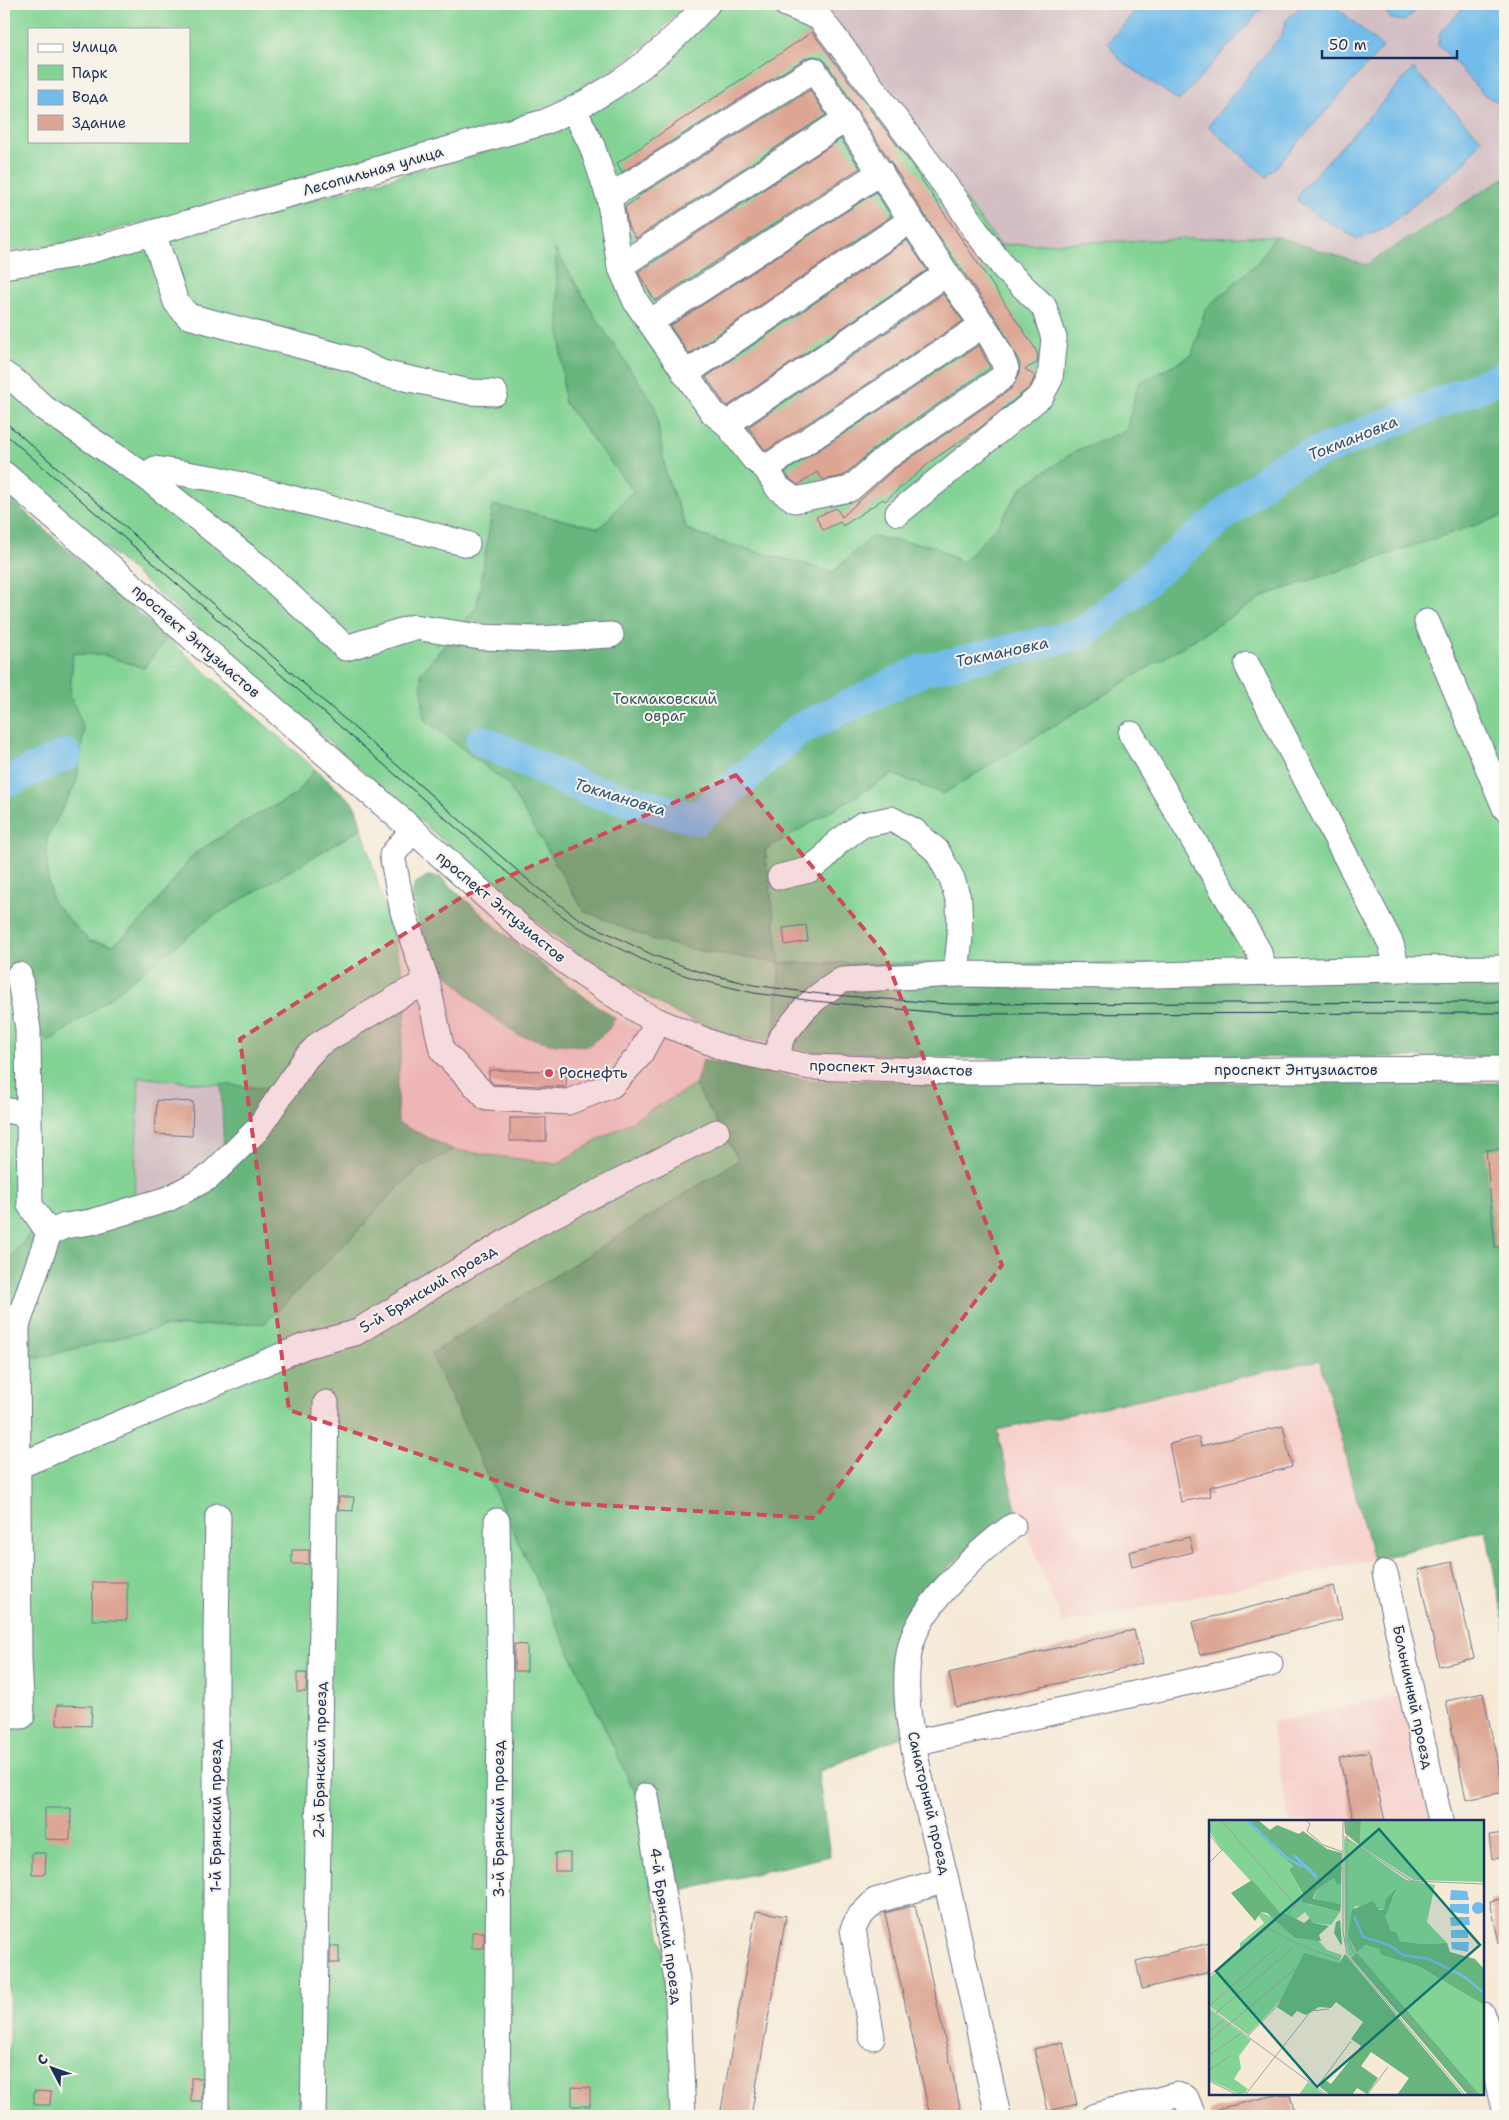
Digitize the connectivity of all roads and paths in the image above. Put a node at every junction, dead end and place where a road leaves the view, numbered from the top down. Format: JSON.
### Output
{"nodes":[{"id":1,"x":707,"y":4,"type":"edge"},
{"id":2,"x":786,"y":4,"type":"edge"},
{"id":3,"x":574,"y":110,"type":"junction"},
{"id":4,"x":846,"y":119,"type":"junction"},
{"id":5,"x":881,"y":172,"type":"junction"},
{"id":6,"x":609,"y":197,"type":"junction"},
{"id":7,"x":911,"y":220,"type":"junction"},
{"id":8,"x":153,"y":233,"type":"junction"},
{"id":9,"x":4,"y":266,"type":"edge"},
{"id":10,"x":620,"y":266,"type":"junction"},
{"id":11,"x":946,"y":274,"type":"junction"},
{"id":12,"x":650,"y":322,"type":"junction"},
{"id":13,"x":983,"y":325,"type":"junction"},
{"id":14,"x":4,"y":374,"type":"edge"},
{"id":15,"x":684,"y":374,"type":"junction"},
{"id":16,"x":495,"y":393,"type":"dead end"},
{"id":17,"x":727,"y":424,"type":"junction"},
{"id":18,"x":766,"y":468,"type":"junction"},
{"id":19,"x":4,"y":474,"type":"edge"},
{"id":20,"x":145,"y":476,"type":"junction"},
{"id":21,"x":898,"y":512,"type":"dead end"},
{"id":22,"x":467,"y":544,"type":"dead end"},
{"id":23,"x":1428,"y":622,"type":"dead end"},
{"id":24,"x":611,"y":635,"type":"dead end"},
{"id":25,"x":1247,"y":665,"type":"dead end"},
{"id":26,"x":1130,"y":734,"type":"dead end"},
{"id":27,"x":1505,"y":808,"type":"edge"},
{"id":28,"x":413,"y":830,"type":"junction"},
{"id":29,"x":780,"y":877,"type":"dead end"},
{"id":30,"x":1505,"y":968,"type":"edge"},
{"id":31,"x":1397,"y":969,"type":"junction"},
{"id":32,"x":1265,"y":972,"type":"junction"},
{"id":33,"x":956,"y":974,"type":"junction"},
{"id":34,"x":19,"y":975,"type":"dead end"},
{"id":35,"x":427,"y":982,"type":"junction"},
{"id":36,"x":658,"y":1022,"type":"junction"},
{"id":37,"x":777,"y":1060,"type":"junction"},
{"id":38,"x":1505,"y":1069,"type":"edge"},
{"id":39,"x":16,"y":1112,"type":"edge"},
{"id":40,"x":717,"y":1132,"type":"dead end"},
{"id":41,"x":49,"y":1233,"type":"junction"},
{"id":42,"x":326,"y":1403,"type":"dead end"},
{"id":43,"x":18,"y":1466,"type":"junction"},
{"id":44,"x":218,"y":1516,"type":"dead end"},
{"id":45,"x":497,"y":1521,"type":"dead end"},
{"id":46,"x":1013,"y":1526,"type":"dead end"},
{"id":47,"x":1385,"y":1573,"type":"dead end"},
{"id":48,"x":1270,"y":1664,"type":"dead end"},
{"id":49,"x":4,"y":1716,"type":"edge"},
{"id":50,"x":913,"y":1743,"type":"junction"},
{"id":51,"x":646,"y":1796,"type":"dead end"},
{"id":52,"x":1440,"y":1820,"type":"edge"},
{"id":53,"x":946,"y":1880,"type":"junction"},
{"id":54,"x":1484,"y":2020,"type":"edge"},
{"id":55,"x":872,"y":2037,"type":"dead end"},
{"id":56,"x":216,"y":2116,"type":"edge"},
{"id":57,"x":313,"y":2116,"type":"edge"},
{"id":58,"x":497,"y":2116,"type":"edge"},
{"id":59,"x":683,"y":2116,"type":"edge"},
{"id":60,"x":998,"y":2116,"type":"edge"},
{"id":61,"x":1095,"y":2116,"type":"edge"},
{"id":62,"x":1193,"y":2116,"type":"edge"},
{"id":63,"x":1505,"y":2116,"type":"edge"}],
"edges":[{"from":1,"to":3,"type":"street","name":"Лесопильная улица"},
{"from":2,"to":21,"type":"street"},
{"from":3,"to":6,"type":"street"},
{"from":3,"to":8,"type":"street","name":"Лесопильная улица"},
{"from":4,"to":5,"type":"street"},
{"from":4,"to":6,"type":"street"},
{"from":4,"to":10,"type":"street"},
{"from":5,"to":7,"type":"street"},
{"from":5,"to":12,"type":"street"},
{"from":6,"to":10,"type":"street"},
{"from":7,"to":11,"type":"street"},
{"from":7,"to":15,"type":"street"},
{"from":8,"to":9,"type":"street","name":"Лесопильная улица"},
{"from":8,"to":16,"type":"street"},
{"from":10,"to":12,"type":"street"},
{"from":11,"to":13,"type":"street"},
{"from":11,"to":17,"type":"street"},
{"from":12,"to":15,"type":"street"},
{"from":13,"to":18,"type":"street"},
{"from":13,"to":18,"type":"street"},
{"from":14,"to":20,"type":"street"},
{"from":15,"to":17,"type":"street"},
{"from":17,"to":18,"type":"street"},
{"from":19,"to":28,"type":"street","name":"проспект Энтузиастов"},
{"from":20,"to":22,"type":"street"},
{"from":20,"to":24,"type":"street"},
{"from":23,"to":27,"type":"street"},
{"from":25,"to":31,"type":"street"},
{"from":26,"to":32,"type":"street"},
{"from":28,"to":35,"type":"street"},
{"from":28,"to":36,"type":"street","name":"проспект Энтузиастов"},
{"from":29,"to":33,"type":"street"},
{"from":30,"to":31,"type":"street"},
{"from":31,"to":32,"type":"street"},
{"from":32,"to":33,"type":"street"},
{"from":33,"to":37,"type":"street"},
{"from":34,"to":39,"type":"street"},
{"from":35,"to":36,"type":"street"},
{"from":35,"to":41,"type":"street"},
{"from":36,"to":37,"type":"street","name":"проспект Энтузиастов"},
{"from":37,"to":38,"type":"street","name":"проспект Энтузиастов"},
{"from":39,"to":41,"type":"street"},
{"from":40,"to":43,"type":"street","name":"5-й Брянский проезд"},
{"from":41,"to":43,"type":"street"},
{"from":42,"to":57,"type":"street","name":"2-й Брянский проезд"},
{"from":43,"to":49,"type":"street"},
{"from":44,"to":56,"type":"street","name":"1-й Брянский проезд"},
{"from":45,"to":58,"type":"street","name":"3-й Брянский проезд"},
{"from":46,"to":50,"type":"street","name":"Санаторный проезд"},
{"from":47,"to":52,"type":"street","name":"Больничный проезд"},
{"from":48,"to":50,"type":"street"},
{"from":50,"to":53,"type":"street","name":"Санаторный проезд"},
{"from":51,"to":59,"type":"street","name":"4-й Брянский проезд"},
{"from":53,"to":55,"type":"street"},
{"from":53,"to":60,"type":"street","name":"Санаторный проезд"},
{"from":54,"to":63,"type":"street"},
{"from":61,"to":62,"type":"street"}]}
